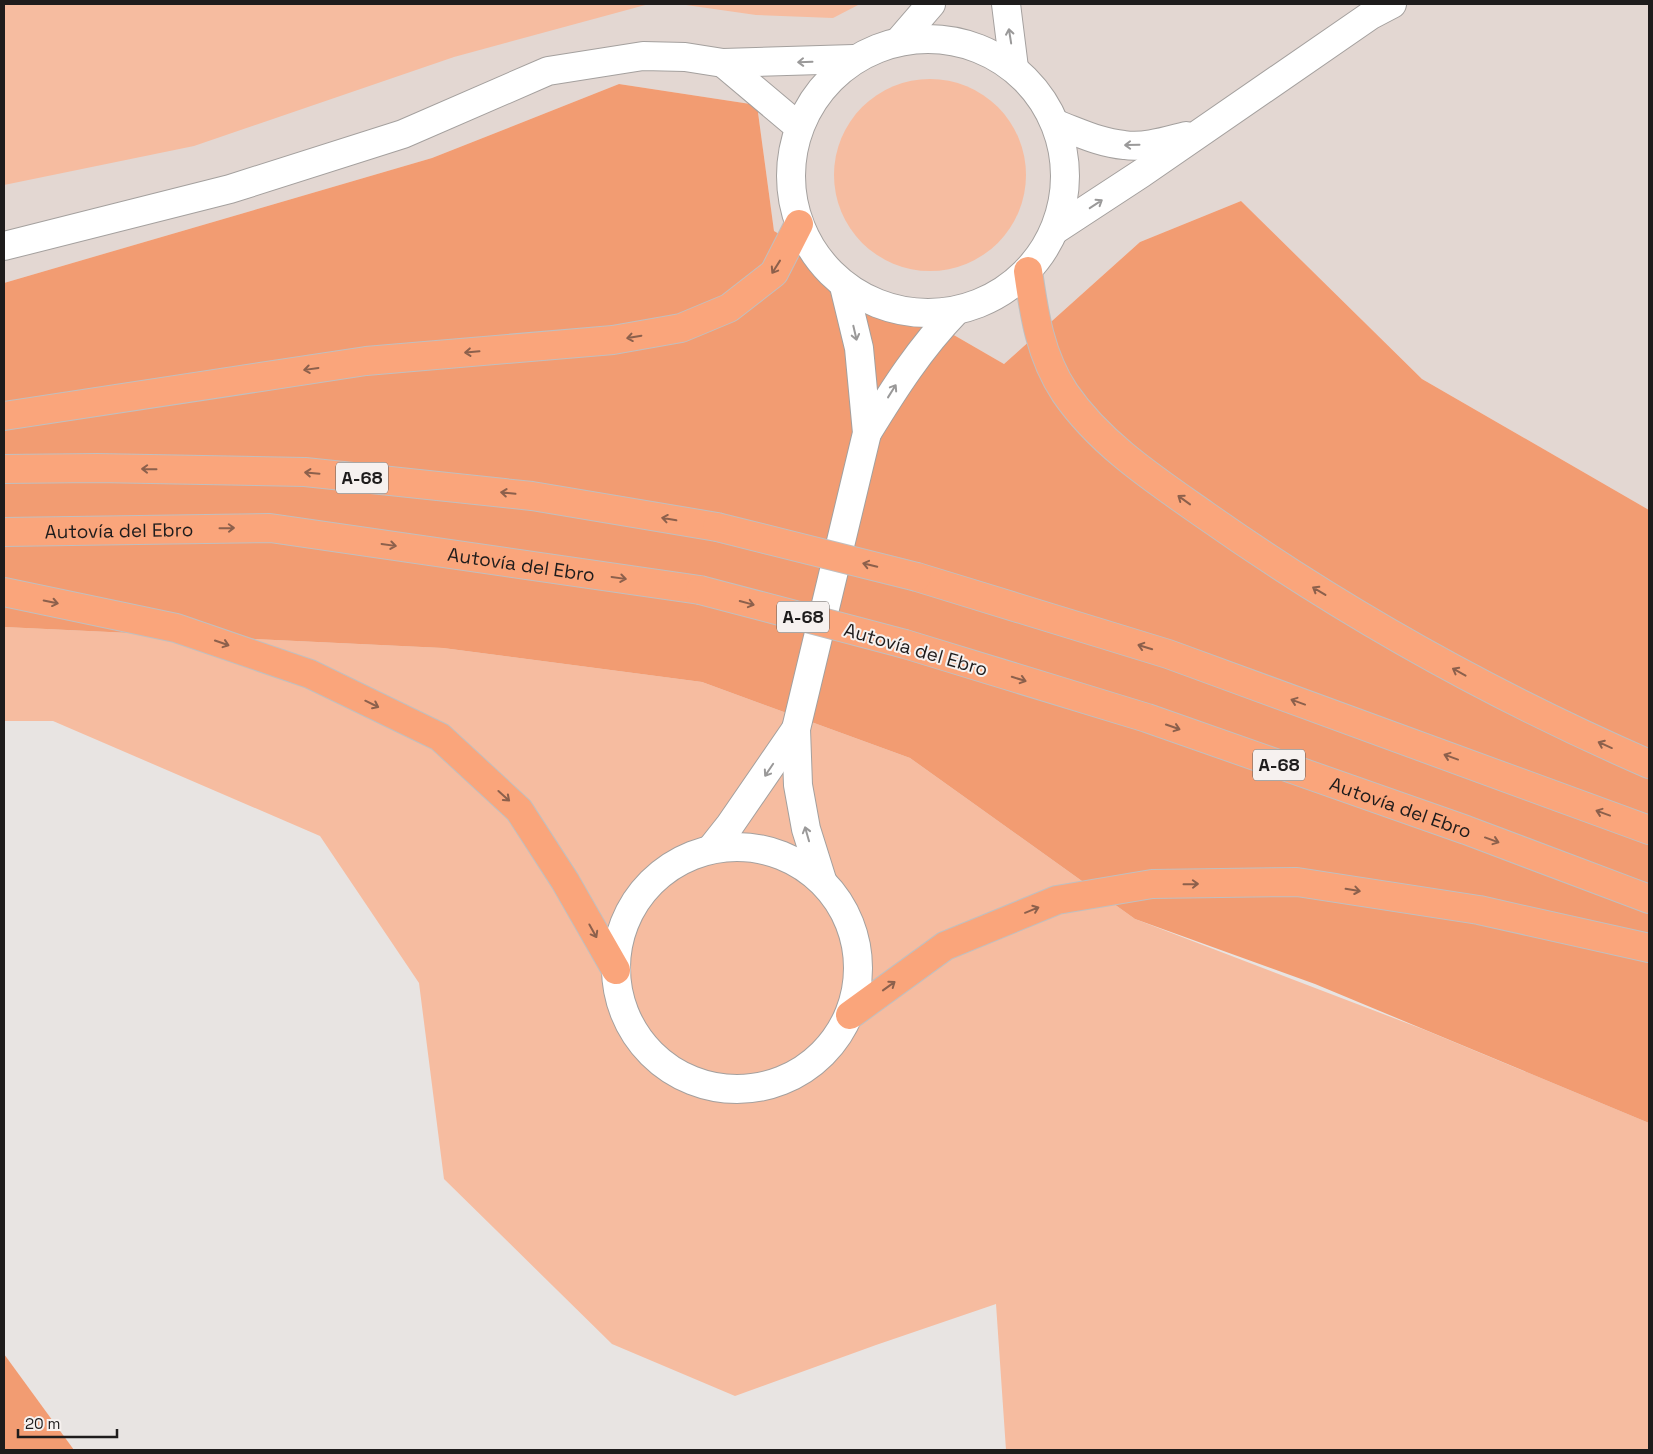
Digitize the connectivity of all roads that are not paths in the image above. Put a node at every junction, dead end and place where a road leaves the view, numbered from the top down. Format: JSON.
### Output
{"nodes":[{"id":1,"x":931,"y":4,"type":"edge"},
{"id":2,"x":1006,"y":4,"type":"edge"},
{"id":3,"x":1392,"y":4,"type":"edge"},
{"id":4,"x":900,"y":40,"type":"junction"},
{"id":5,"x":854,"y":59,"type":"junction"},
{"id":6,"x":723,"y":63,"type":"junction"},
{"id":7,"x":1014,"y":68,"type":"junction"},
{"id":8,"x":1056,"y":124,"type":"junction"},
{"id":9,"x":799,"y":127,"type":"junction"},
{"id":10,"x":1197,"y":134,"type":"junction"},
{"id":11,"x":799,"y":224,"type":"junction"},
{"id":12,"x":1055,"y":230,"type":"junction"},
{"id":13,"x":4,"y":246,"type":"edge"},
{"id":14,"x":1028,"y":271,"type":"junction"},
{"id":15,"x":844,"y":286,"type":"junction"},
{"id":16,"x":956,"y":311,"type":"junction"},
{"id":17,"x":4,"y":416,"type":"edge"},
{"id":18,"x":867,"y":433,"type":"junction"},
{"id":19,"x":4,"y":469,"type":"edge"},
{"id":20,"x":4,"y":532,"type":"edge"},
{"id":21,"x":4,"y":592,"type":"edge"},
{"id":22,"x":796,"y":729,"type":"junction"},
{"id":23,"x":1649,"y":764,"type":"edge"},
{"id":24,"x":1649,"y":830,"type":"edge"},
{"id":25,"x":711,"y":849,"type":"junction"},
{"id":26,"x":822,"y":880,"type":"junction"},
{"id":27,"x":1649,"y":899,"type":"edge"},
{"id":28,"x":1649,"y":948,"type":"edge"},
{"id":29,"x":616,"y":970,"type":"junction"},
{"id":30,"x":850,"y":1015,"type":"junction"}],
"edges":[{"from":1,"to":4,"type":"street"},
{"from":7,"to":2,"type":"street","one_way":true},
{"from":3,"to":10,"type":"street"},
{"from":4,"to":5,"type":"street"},
{"from":4,"to":7,"type":"street"},
{"from":5,"to":6,"type":"street","one_way":true},
{"from":5,"to":9,"type":"street"},
{"from":6,"to":9,"type":"street"},
{"from":6,"to":13,"type":"street"},
{"from":7,"to":8,"type":"street"},
{"from":10,"to":8,"type":"street","one_way":true},
{"from":8,"to":12,"type":"street"},
{"from":9,"to":11,"type":"street"},
{"from":12,"to":10,"type":"street","one_way":true},
{"from":11,"to":15,"type":"street"},
{"from":11,"to":17,"type":"highway","one_way":true},
{"from":12,"to":14,"type":"street"},
{"from":14,"to":16,"type":"street"},
{"from":23,"to":14,"type":"highway","one_way":true},
{"from":15,"to":16,"type":"street"},
{"from":15,"to":18,"type":"street","one_way":true},
{"from":18,"to":16,"type":"street","one_way":true},
{"from":18,"to":22,"type":"street"},
{"from":24,"to":19,"type":"highway","number":"A-68","one_way":true,"bridge":true},
{"from":20,"to":27,"type":"highway","name":"Autovía del Ebro","number":"A-68","one_way":true,"bridge":true},
{"from":21,"to":29,"type":"highway","one_way":true},
{"from":22,"to":25,"type":"street","one_way":true},
{"from":26,"to":22,"type":"street","one_way":true},
{"from":25,"to":26,"type":"street"},
{"from":25,"to":29,"type":"street"},
{"from":26,"to":30,"type":"street"},
{"from":30,"to":28,"type":"highway","one_way":true},
{"from":29,"to":30,"type":"street"}]}
